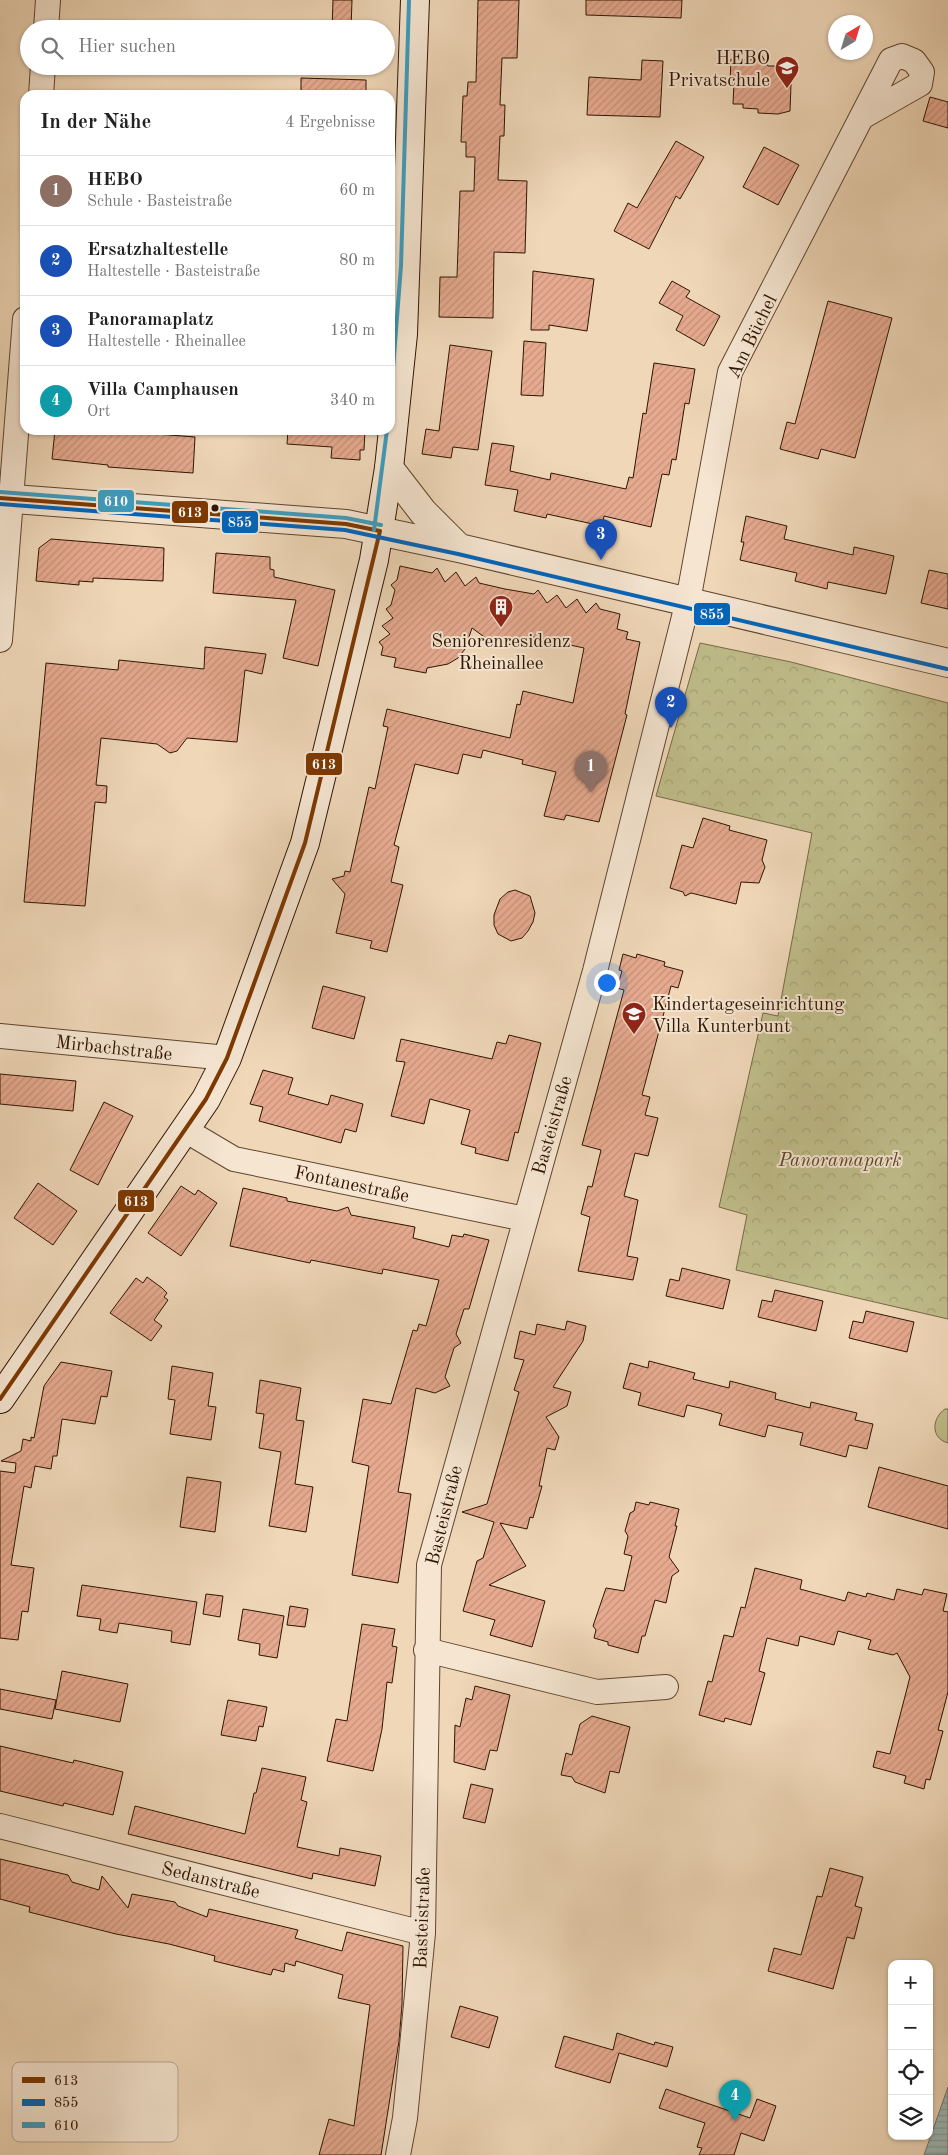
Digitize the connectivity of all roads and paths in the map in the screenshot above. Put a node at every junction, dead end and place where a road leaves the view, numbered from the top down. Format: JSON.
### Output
{"nodes":[{"id":1,"x":48,"y":0,"type":"edge"},
{"id":2,"x":415,"y":0,"type":"edge"},
{"id":3,"x":47,"y":20,"type":"edge"},
{"id":4,"x":42,"y":75,"type":"edge"},
{"id":5,"x":41,"y":90,"type":"edge"},
{"id":6,"x":862,"y":117,"type":"dead end"},
{"id":7,"x":20,"y":366,"type":"edge"},
{"id":8,"x":395,"y":414,"type":"edge"},
{"id":9,"x":393,"y":435,"type":"edge"},
{"id":10,"x":389,"y":468,"type":"junction"},
{"id":11,"x":6,"y":498,"type":"edge"},
{"id":12,"x":380,"y":531,"type":"junction"},
{"id":13,"x":459,"y":548,"type":"junction"},
{"id":14,"x":688,"y":601,"type":"junction"},
{"id":15,"x":0,"y":640,"type":"edge"},
{"id":16,"x":948,"y":663,"type":"edge"},
{"id":17,"x":0,"y":1036,"type":"edge"},
{"id":18,"x":227,"y":1058,"type":"junction"},
{"id":19,"x":185,"y":1130,"type":"junction"},
{"id":20,"x":525,"y":1219,"type":"junction"},
{"id":21,"x":0,"y":1399,"type":"edge"},
{"id":22,"x":426,"y":1650,"type":"junction"},
{"id":23,"x":666,"y":1687,"type":"dead end"},
{"id":24,"x":0,"y":1826,"type":"edge"},
{"id":25,"x":423,"y":1933,"type":"junction"},
{"id":26,"x":398,"y":2155,"type":"edge"}],
"edges":[{"from":1,"to":3,"type":"street"},
{"from":2,"to":8,"type":"main road"},
{"from":4,"to":5,"type":"street"},
{"from":6,"to":14,"type":"street","name":"Am Büchel"},
{"from":7,"to":11,"type":"street"},
{"from":9,"to":10,"type":"main road"},
{"from":10,"to":12,"type":"main road"},
{"from":10,"to":13,"type":"main road"},
{"from":11,"to":12,"type":"main road"},
{"from":11,"to":15,"type":"street"},
{"from":12,"to":13,"type":"main road"},
{"from":12,"to":18,"type":"main road"},
{"from":13,"to":14,"type":"main road"},
{"from":14,"to":16,"type":"main road"},
{"from":14,"to":20,"type":"street","name":"Basteistraße"},
{"from":17,"to":18,"type":"street","name":"Mirbachstraße"},
{"from":18,"to":19,"type":"main road"},
{"from":19,"to":20,"type":"street","name":"Fontanestraße"},
{"from":19,"to":21,"type":"main road"},
{"from":20,"to":22,"type":"street","name":"Basteistraße"},
{"from":22,"to":23,"type":"street"},
{"from":22,"to":25,"type":"street","name":"Basteistraße"},
{"from":24,"to":25,"type":"street","name":"Sedanstraße"},
{"from":25,"to":26,"type":"street","name":"Basteistraße"}]}
